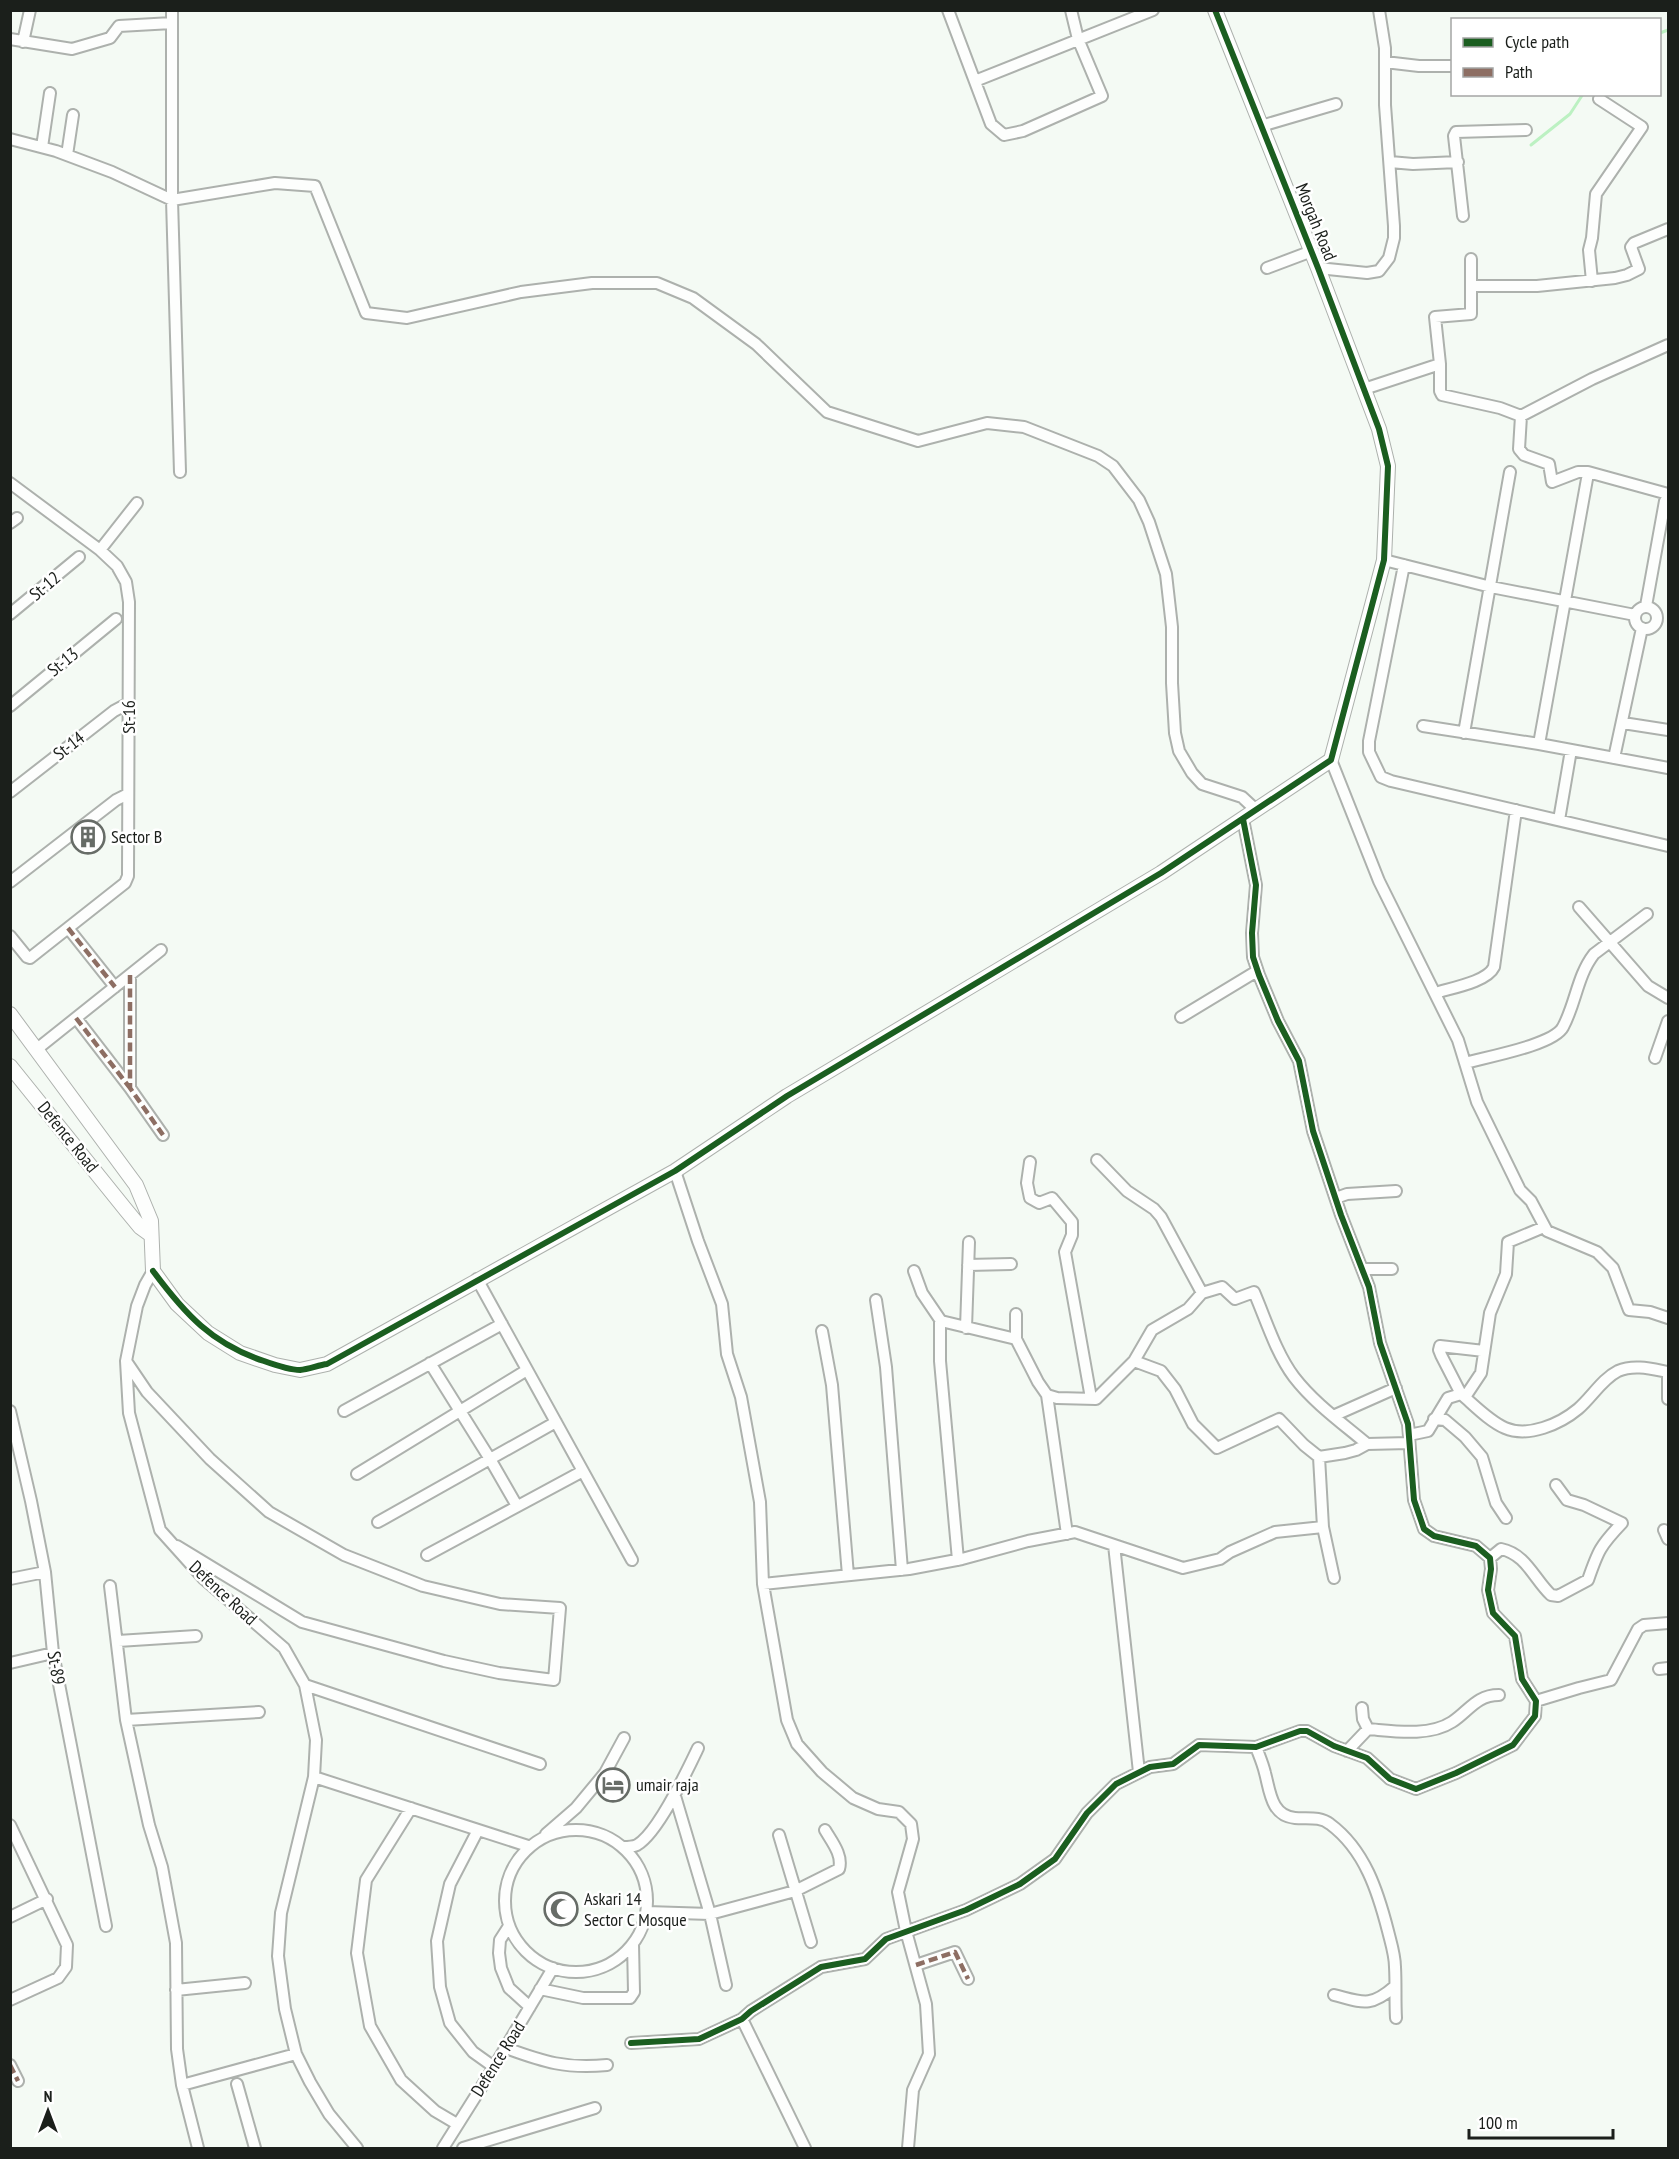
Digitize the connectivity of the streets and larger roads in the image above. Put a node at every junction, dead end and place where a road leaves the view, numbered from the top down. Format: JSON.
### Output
{"nodes":[{"id":1,"x":30,"y":10,"type":"edge"},
{"id":2,"x":172,"y":10,"type":"edge"},
{"id":3,"x":948,"y":10,"type":"edge"},
{"id":4,"x":1071,"y":10,"type":"edge"},
{"id":5,"x":1153,"y":10,"type":"edge"},
{"id":6,"x":1215,"y":10,"type":"edge"},
{"id":7,"x":1379,"y":10,"type":"edge"},
{"id":8,"x":172,"y":22,"type":"junction"},
{"id":9,"x":10,"y":39,"type":"edge"},
{"id":10,"x":1078,"y":39,"type":"junction"},
{"id":11,"x":22,"y":42,"type":"junction"},
{"id":12,"x":1385,"y":62,"type":"junction"},
{"id":13,"x":1451,"y":66,"type":"edge"},
{"id":14,"x":975,"y":81,"type":"junction"},
{"id":15,"x":50,"y":93,"type":"dead end"},
{"id":16,"x":1599,"y":99,"type":"dead end"},
{"id":17,"x":1336,"y":104,"type":"dead end"},
{"id":18,"x":73,"y":115,"type":"dead end"},
{"id":19,"x":1262,"y":126,"type":"junction"},
{"id":20,"x":1526,"y":130,"type":"dead end"},
{"id":21,"x":10,"y":139,"type":"edge"},
{"id":22,"x":42,"y":147,"type":"junction"},
{"id":23,"x":67,"y":155,"type":"junction"},
{"id":24,"x":1390,"y":162,"type":"junction"},
{"id":25,"x":1458,"y":162,"type":"junction"},
{"id":26,"x":172,"y":200,"type":"junction"},
{"id":27,"x":1463,"y":216,"type":"dead end"},
{"id":28,"x":1668,"y":229,"type":"edge"},
{"id":29,"x":1312,"y":251,"type":"junction"},
{"id":30,"x":1472,"y":259,"type":"dead end"},
{"id":31,"x":1267,"y":268,"type":"dead end"},
{"id":32,"x":1318,"y":268,"type":"junction"},
{"id":33,"x":1592,"y":281,"type":"junction"},
{"id":34,"x":1471,"y":286,"type":"junction"},
{"id":35,"x":1667,"y":349,"type":"edge"},
{"id":36,"x":1440,"y":364,"type":"junction"},
{"id":37,"x":1364,"y":389,"type":"junction"},
{"id":38,"x":1521,"y":416,"type":"junction"},
{"id":39,"x":180,"y":472,"type":"dead end"},
{"id":40,"x":1510,"y":472,"type":"dead end"},
{"id":41,"x":1587,"y":479,"type":"dead end"},
{"id":42,"x":10,"y":483,"type":"edge"},
{"id":43,"x":1667,"y":497,"type":"edge"},
{"id":44,"x":137,"y":503,"type":"dead end"},
{"id":45,"x":100,"y":550,"type":"junction"},
{"id":46,"x":79,"y":558,"type":"dead end"},
{"id":47,"x":1384,"y":560,"type":"junction"},
{"id":48,"x":1404,"y":565,"type":"junction"},
{"id":49,"x":1491,"y":587,"type":"junction"},
{"id":50,"x":1566,"y":601,"type":"junction"},
{"id":51,"x":1646,"y":606,"type":"junction"},
{"id":52,"x":10,"y":614,"type":"edge"},
{"id":53,"x":1635,"y":615,"type":"junction"},
{"id":54,"x":116,"y":619,"type":"dead end"},
{"id":55,"x":1663,"y":619,"type":"edge"},
{"id":56,"x":1642,"y":628,"type":"junction"},
{"id":57,"x":129,"y":703,"type":"junction"},
{"id":58,"x":10,"y":706,"type":"edge"},
{"id":59,"x":1623,"y":723,"type":"junction"},
{"id":60,"x":1423,"y":726,"type":"dead end"},
{"id":61,"x":1668,"y":730,"type":"edge"},
{"id":62,"x":1464,"y":733,"type":"junction"},
{"id":63,"x":1539,"y":744,"type":"junction"},
{"id":64,"x":1572,"y":750,"type":"junction"},
{"id":65,"x":1614,"y":758,"type":"junction"},
{"id":66,"x":1331,"y":760,"type":"junction"},
{"id":67,"x":1668,"y":768,"type":"edge"},
{"id":68,"x":10,"y":792,"type":"edge"},
{"id":69,"x":128,"y":794,"type":"junction"},
{"id":70,"x":1257,"y":810,"type":"junction"},
{"id":71,"x":1516,"y":810,"type":"junction"},
{"id":72,"x":1243,"y":819,"type":"junction"},
{"id":73,"x":1559,"y":820,"type":"junction"},
{"id":74,"x":1668,"y":846,"type":"edge"},
{"id":75,"x":10,"y":882,"type":"edge"},
{"id":76,"x":1579,"y":907,"type":"dead end"},
{"id":77,"x":1647,"y":914,"type":"dead end"},
{"id":78,"x":68,"y":928,"type":"junction"},
{"id":79,"x":10,"y":936,"type":"edge"},
{"id":80,"x":1611,"y":942,"type":"junction"},
{"id":81,"x":161,"y":950,"type":"dead end"},
{"id":82,"x":1257,"y":971,"type":"junction"},
{"id":83,"x":130,"y":975,"type":"junction"},
{"id":84,"x":115,"y":987,"type":"junction"},
{"id":85,"x":1435,"y":993,"type":"junction"},
{"id":86,"x":1668,"y":998,"type":"edge"},
{"id":87,"x":10,"y":1014,"type":"edge"},
{"id":88,"x":1181,"y":1017,"type":"dead end"},
{"id":89,"x":76,"y":1018,"type":"junction"},
{"id":90,"x":1668,"y":1021,"type":"edge"},
{"id":91,"x":37,"y":1049,"type":"junction"},
{"id":92,"x":1655,"y":1058,"type":"dead end"},
{"id":93,"x":1465,"y":1063,"type":"junction"},
{"id":94,"x":10,"y":1066,"type":"edge"},
{"id":95,"x":130,"y":1088,"type":"junction"},
{"id":96,"x":163,"y":1135,"type":"dead end"},
{"id":97,"x":1097,"y":1160,"type":"dead end"},
{"id":98,"x":1030,"y":1162,"type":"dead end"},
{"id":99,"x":675,"y":1171,"type":"junction"},
{"id":100,"x":1396,"y":1191,"type":"dead end"},
{"id":101,"x":1336,"y":1198,"type":"junction"},
{"id":102,"x":1544,"y":1227,"type":"junction"},
{"id":103,"x":151,"y":1234,"type":"junction"},
{"id":104,"x":969,"y":1242,"type":"dead end"},
{"id":105,"x":1011,"y":1264,"type":"dead end"},
{"id":106,"x":968,"y":1265,"type":"junction"},
{"id":107,"x":1362,"y":1269,"type":"junction"},
{"id":108,"x":1392,"y":1269,"type":"dead end"},
{"id":109,"x":914,"y":1270,"type":"dead end"},
{"id":110,"x":153,"y":1271,"type":"junction"},
{"id":111,"x":477,"y":1279,"type":"junction"},
{"id":112,"x":1202,"y":1293,"type":"junction"},
{"id":113,"x":876,"y":1300,"type":"dead end"},
{"id":114,"x":1016,"y":1314,"type":"dead end"},
{"id":115,"x":1668,"y":1318,"type":"edge"},
{"id":116,"x":940,"y":1320,"type":"junction"},
{"id":117,"x":502,"y":1324,"type":"junction"},
{"id":118,"x":966,"y":1328,"type":"junction"},
{"id":119,"x":822,"y":1331,"type":"dead end"},
{"id":120,"x":1016,"y":1339,"type":"junction"},
{"id":121,"x":1484,"y":1351,"type":"junction"},
{"id":122,"x":126,"y":1360,"type":"junction"},
{"id":123,"x":1134,"y":1361,"type":"junction"},
{"id":124,"x":430,"y":1363,"type":"junction"},
{"id":125,"x":527,"y":1370,"type":"junction"},
{"id":126,"x":1668,"y":1372,"type":"edge"},
{"id":127,"x":1668,"y":1377,"type":"edge"},
{"id":128,"x":1396,"y":1388,"type":"junction"},
{"id":129,"x":1047,"y":1395,"type":"junction"},
{"id":130,"x":1463,"y":1396,"type":"junction"},
{"id":131,"x":1091,"y":1398,"type":"junction"},
{"id":132,"x":1668,"y":1399,"type":"edge"},
{"id":133,"x":10,"y":1411,"type":"edge"},
{"id":134,"x":344,"y":1411,"type":"dead end"},
{"id":135,"x":459,"y":1411,"type":"junction"},
{"id":136,"x":1333,"y":1416,"type":"junction"},
{"id":137,"x":1434,"y":1419,"type":"junction"},
{"id":138,"x":556,"y":1422,"type":"junction"},
{"id":139,"x":1409,"y":1439,"type":"junction"},
{"id":140,"x":1367,"y":1444,"type":"junction"},
{"id":141,"x":1320,"y":1457,"type":"junction"},
{"id":142,"x":490,"y":1459,"type":"junction"},
{"id":143,"x":583,"y":1471,"type":"junction"},
{"id":144,"x":357,"y":1474,"type":"dead end"},
{"id":145,"x":1556,"y":1485,"type":"dead end"},
{"id":146,"x":517,"y":1506,"type":"junction"},
{"id":147,"x":1506,"y":1518,"type":"dead end"},
{"id":148,"x":378,"y":1522,"type":"dead end"},
{"id":149,"x":1323,"y":1527,"type":"junction"},
{"id":150,"x":1067,"y":1534,"type":"junction"},
{"id":151,"x":1114,"y":1545,"type":"junction"},
{"id":152,"x":177,"y":1546,"type":"junction"},
{"id":153,"x":427,"y":1555,"type":"dead end"},
{"id":154,"x":1490,"y":1558,"type":"junction"},
{"id":155,"x":632,"y":1560,"type":"dead end"},
{"id":156,"x":958,"y":1560,"type":"junction"},
{"id":157,"x":902,"y":1570,"type":"junction"},
{"id":158,"x":45,"y":1572,"type":"junction"},
{"id":159,"x":848,"y":1575,"type":"junction"},
{"id":160,"x":1334,"y":1578,"type":"dead end"},
{"id":161,"x":10,"y":1579,"type":"edge"},
{"id":162,"x":763,"y":1584,"type":"junction"},
{"id":163,"x":110,"y":1586,"type":"dead end"},
{"id":164,"x":1668,"y":1623,"type":"edge"},
{"id":165,"x":196,"y":1636,"type":"dead end"},
{"id":166,"x":118,"y":1641,"type":"junction"},
{"id":167,"x":53,"y":1653,"type":"junction"},
{"id":168,"x":10,"y":1663,"type":"edge"},
{"id":169,"x":304,"y":1685,"type":"junction"},
{"id":170,"x":1499,"y":1695,"type":"dead end"},
{"id":171,"x":1536,"y":1701,"type":"junction"},
{"id":172,"x":1362,"y":1708,"type":"dead end"},
{"id":173,"x":259,"y":1712,"type":"dead end"},
{"id":174,"x":126,"y":1720,"type":"junction"},
{"id":175,"x":1368,"y":1729,"type":"junction"},
{"id":176,"x":624,"y":1738,"type":"dead end"},
{"id":177,"x":1256,"y":1747,"type":"junction"},
{"id":178,"x":698,"y":1749,"type":"dead end"},
{"id":179,"x":1347,"y":1751,"type":"junction"},
{"id":180,"x":540,"y":1764,"type":"dead end"},
{"id":181,"x":1138,"y":1773,"type":"junction"},
{"id":182,"x":314,"y":1777,"type":"junction"},
{"id":183,"x":675,"y":1796,"type":"junction"},
{"id":184,"x":411,"y":1808,"type":"junction"},
{"id":185,"x":11,"y":1827,"type":"edge"},
{"id":186,"x":478,"y":1830,"type":"junction"},
{"id":187,"x":825,"y":1830,"type":"dead end"},
{"id":188,"x":778,"y":1835,"type":"dead end"},
{"id":189,"x":539,"y":1840,"type":"junction"},
{"id":190,"x":528,"y":1846,"type":"junction"},
{"id":191,"x":623,"y":1847,"type":"junction"},
{"id":192,"x":795,"y":1891,"type":"junction"},
{"id":193,"x":46,"y":1899,"type":"junction"},
{"id":194,"x":647,"y":1912,"type":"junction"},
{"id":195,"x":710,"y":1914,"type":"junction"},
{"id":196,"x":10,"y":1917,"type":"edge"},
{"id":197,"x":106,"y":1926,"type":"dead end"},
{"id":198,"x":509,"y":1926,"type":"junction"},
{"id":199,"x":906,"y":1931,"type":"junction"},
{"id":200,"x":811,"y":1942,"type":"dead end"},
{"id":201,"x":633,"y":1944,"type":"junction"},
{"id":202,"x":916,"y":1965,"type":"junction"},
{"id":203,"x":552,"y":1968,"type":"junction"},
{"id":204,"x":968,"y":1979,"type":"dead end"},
{"id":205,"x":245,"y":1983,"type":"dead end"},
{"id":206,"x":726,"y":1985,"type":"dead end"},
{"id":207,"x":1394,"y":1987,"type":"junction"},
{"id":208,"x":540,"y":1989,"type":"junction"},
{"id":209,"x":176,"y":1990,"type":"junction"},
{"id":210,"x":1334,"y":1995,"type":"dead end"},
{"id":211,"x":10,"y":2000,"type":"edge"},
{"id":212,"x":530,"y":2007,"type":"junction"},
{"id":213,"x":1396,"y":2018,"type":"dead end"},
{"id":214,"x":742,"y":2019,"type":"junction"},
{"id":215,"x":632,"y":2043,"type":"dead end"},
{"id":216,"x":506,"y":2048,"type":"junction"},
{"id":217,"x":296,"y":2054,"type":"junction"},
{"id":218,"x":10,"y":2065,"type":"edge"},
{"id":219,"x":607,"y":2065,"type":"dead end"},
{"id":220,"x":494,"y":2067,"type":"junction"},
{"id":221,"x":18,"y":2081,"type":"dead end"},
{"id":222,"x":237,"y":2084,"type":"dead end"},
{"id":223,"x":182,"y":2085,"type":"junction"},
{"id":224,"x":595,"y":2108,"type":"dead end"},
{"id":225,"x":457,"y":2124,"type":"junction"},
{"id":226,"x":198,"y":2148,"type":"edge"},
{"id":227,"x":255,"y":2148,"type":"edge"},
{"id":228,"x":357,"y":2148,"type":"edge"},
{"id":229,"x":443,"y":2148,"type":"edge"},
{"id":230,"x":463,"y":2148,"type":"edge"},
{"id":231,"x":805,"y":2148,"type":"edge"},
{"id":232,"x":908,"y":2148,"type":"edge"}],
"edges":[{"from":1,"to":11,"type":"street"},
{"from":2,"to":8,"type":"street"},
{"from":3,"to":14,"type":"street"},
{"from":4,"to":10,"type":"street"},
{"from":5,"to":10,"type":"street"},
{"from":6,"to":19,"type":"street","name":"Morgah Road"},
{"from":7,"to":12,"type":"street"},
{"from":8,"to":11,"type":"street"},
{"from":8,"to":26,"type":"street"},
{"from":9,"to":11,"type":"street"},
{"from":10,"to":14,"type":"street"},
{"from":10,"to":14,"type":"street"},
{"from":12,"to":13,"type":"street"},
{"from":12,"to":24,"type":"street"},
{"from":15,"to":22,"type":"street"},
{"from":16,"to":33,"type":"street"},
{"from":17,"to":19,"type":"street"},
{"from":18,"to":23,"type":"street"},
{"from":19,"to":29,"type":"street","name":"Morgah Road"},
{"from":20,"to":25,"type":"street"},
{"from":21,"to":22,"type":"street"},
{"from":22,"to":23,"type":"street"},
{"from":23,"to":26,"type":"street"},
{"from":24,"to":25,"type":"street"},
{"from":24,"to":32,"type":"street"},
{"from":25,"to":27,"type":"street"},
{"from":26,"to":39,"type":"street"},
{"from":26,"to":70,"type":"street"},
{"from":28,"to":33,"type":"street"},
{"from":29,"to":31,"type":"street"},
{"from":29,"to":32,"type":"street","name":"Morgah Road"},
{"from":30,"to":34,"type":"street"},
{"from":32,"to":37,"type":"street","name":"Morgah Road"},
{"from":33,"to":34,"type":"street"},
{"from":34,"to":36,"type":"street"},
{"from":35,"to":38,"type":"street"},
{"from":36,"to":37,"type":"street"},
{"from":36,"to":38,"type":"street"},
{"from":37,"to":47,"type":"street","name":"Morgah Road"},
{"from":38,"to":43,"type":"street"},
{"from":40,"to":49,"type":"street"},
{"from":41,"to":50,"type":"street"},
{"from":42,"to":45,"type":"street","name":"St-16"},
{"from":43,"to":51,"type":"street"},
{"from":44,"to":45,"type":"street"},
{"from":45,"to":57,"type":"street","name":"St-16"},
{"from":46,"to":52,"type":"street","name":"St-12"},
{"from":47,"to":48,"type":"street"},
{"from":47,"to":66,"type":"street","name":"Morgah Road"},
{"from":48,"to":49,"type":"street"},
{"from":48,"to":71,"type":"street"},
{"from":49,"to":50,"type":"street"},
{"from":49,"to":62,"type":"street"},
{"from":50,"to":53,"type":"street"},
{"from":50,"to":63,"type":"street"},
{"from":51,"to":53,"type":"street"},
{"from":51,"to":55,"type":"street"},
{"from":53,"to":56,"type":"street"},
{"from":54,"to":58,"type":"street","name":"St-13"},
{"from":55,"to":56,"type":"street"},
{"from":56,"to":59,"type":"street"},
{"from":57,"to":68,"type":"street","name":"St-14"},
{"from":57,"to":69,"type":"street","name":"St-16"},
{"from":59,"to":61,"type":"street"},
{"from":59,"to":65,"type":"street"},
{"from":60,"to":62,"type":"street"},
{"from":62,"to":63,"type":"street"},
{"from":63,"to":64,"type":"street"},
{"from":64,"to":65,"type":"street"},
{"from":64,"to":73,"type":"street"},
{"from":65,"to":67,"type":"street"},
{"from":66,"to":70,"type":"street"},
{"from":66,"to":85,"type":"street"},
{"from":69,"to":75,"type":"street"},
{"from":69,"to":78,"type":"street","name":"St-16"},
{"from":70,"to":72,"type":"street"},
{"from":71,"to":73,"type":"street"},
{"from":71,"to":85,"type":"street"},
{"from":72,"to":82,"type":"street"},
{"from":72,"to":99,"type":"street"},
{"from":73,"to":74,"type":"street"},
{"from":76,"to":80,"type":"street"},
{"from":77,"to":80,"type":"street"},
{"from":78,"to":79,"type":"street","name":"St-16"},
{"from":78,"to":84,"type":"street"},
{"from":80,"to":86,"type":"street"},
{"from":80,"to":93,"type":"street"},
{"from":81,"to":83,"type":"street"},
{"from":82,"to":88,"type":"street"},
{"from":82,"to":101,"type":"street"},
{"from":83,"to":84,"type":"street"},
{"from":83,"to":95,"type":"street"},
{"from":84,"to":89,"type":"street"},
{"from":85,"to":93,"type":"street"},
{"from":87,"to":91,"type":"street"},
{"from":89,"to":91,"type":"street"},
{"from":89,"to":95,"type":"street"},
{"from":90,"to":92,"type":"street"},
{"from":91,"to":103,"type":"street"},
{"from":93,"to":102,"type":"street"},
{"from":94,"to":103,"type":"street","name":"Defence Road"},
{"from":95,"to":96,"type":"street"},
{"from":97,"to":112,"type":"street"},
{"from":98,"to":131,"type":"street"},
{"from":99,"to":111,"type":"street"},
{"from":99,"to":162,"type":"street"},
{"from":100,"to":101,"type":"street"},
{"from":101,"to":107,"type":"street"},
{"from":102,"to":115,"type":"street"},
{"from":102,"to":121,"type":"street"},
{"from":103,"to":110,"type":"street","name":"Defence Road"},
{"from":104,"to":106,"type":"street"},
{"from":105,"to":106,"type":"street"},
{"from":106,"to":118,"type":"street"},
{"from":107,"to":108,"type":"street"},
{"from":107,"to":128,"type":"street"},
{"from":109,"to":116,"type":"street"},
{"from":110,"to":111,"type":"street"},
{"from":110,"to":122,"type":"street","name":"Defence Road"},
{"from":111,"to":117,"type":"street"},
{"from":112,"to":123,"type":"street"},
{"from":112,"to":136,"type":"street"},
{"from":113,"to":157,"type":"street"},
{"from":114,"to":120,"type":"street"},
{"from":116,"to":118,"type":"street"},
{"from":116,"to":156,"type":"street"},
{"from":117,"to":124,"type":"street"},
{"from":117,"to":125,"type":"street"},
{"from":118,"to":120,"type":"street"},
{"from":119,"to":159,"type":"street"},
{"from":120,"to":129,"type":"street"},
{"from":121,"to":130,"type":"street"},
{"from":121,"to":130,"type":"street"},
{"from":122,"to":152,"type":"street","name":"Defence Road"},
{"from":122,"to":152,"type":"street"},
{"from":123,"to":131,"type":"street"},
{"from":123,"to":141,"type":"street"},
{"from":124,"to":134,"type":"street"},
{"from":124,"to":135,"type":"street"},
{"from":125,"to":135,"type":"street"},
{"from":125,"to":138,"type":"street"},
{"from":126,"to":130,"type":"street"},
{"from":127,"to":132,"type":"street"},
{"from":128,"to":136,"type":"street"},
{"from":128,"to":139,"type":"street"},
{"from":129,"to":131,"type":"street"},
{"from":129,"to":150,"type":"street"},
{"from":130,"to":137,"type":"street"},
{"from":133,"to":158,"type":"street","name":"St-89"},
{"from":135,"to":142,"type":"street"},
{"from":135,"to":144,"type":"street"},
{"from":136,"to":140,"type":"street"},
{"from":137,"to":139,"type":"street"},
{"from":137,"to":147,"type":"street"},
{"from":138,"to":142,"type":"street"},
{"from":138,"to":143,"type":"street"},
{"from":139,"to":140,"type":"street"},
{"from":139,"to":154,"type":"street"},
{"from":140,"to":141,"type":"street"},
{"from":141,"to":149,"type":"street"},
{"from":142,"to":146,"type":"street"},
{"from":142,"to":148,"type":"street"},
{"from":143,"to":146,"type":"street"},
{"from":143,"to":155,"type":"street"},
{"from":145,"to":154,"type":"street"},
{"from":146,"to":153,"type":"street"},
{"from":149,"to":151,"type":"street"},
{"from":149,"to":160,"type":"street"},
{"from":150,"to":151,"type":"street"},
{"from":150,"to":156,"type":"street"},
{"from":151,"to":181,"type":"street"},
{"from":152,"to":169,"type":"street","name":"Defence Road"},
{"from":154,"to":171,"type":"street"},
{"from":156,"to":157,"type":"street"},
{"from":157,"to":159,"type":"street"},
{"from":158,"to":161,"type":"street"},
{"from":158,"to":167,"type":"street","name":"St-89"},
{"from":159,"to":162,"type":"street"},
{"from":162,"to":199,"type":"street"},
{"from":163,"to":166,"type":"street"},
{"from":164,"to":171,"type":"street"},
{"from":165,"to":166,"type":"street"},
{"from":166,"to":174,"type":"street"},
{"from":167,"to":168,"type":"street"},
{"from":167,"to":197,"type":"street","name":"St-89"},
{"from":169,"to":180,"type":"street"},
{"from":169,"to":182,"type":"street","name":"Defence Road"},
{"from":170,"to":175,"type":"street"},
{"from":171,"to":179,"type":"street"},
{"from":172,"to":175,"type":"street"},
{"from":173,"to":174,"type":"street"},
{"from":174,"to":209,"type":"street"},
{"from":175,"to":179,"type":"street"},
{"from":176,"to":189,"type":"street"},
{"from":177,"to":179,"type":"street"},
{"from":177,"to":181,"type":"street"},
{"from":177,"to":207,"type":"street"},
{"from":178,"to":183,"type":"street"},
{"from":181,"to":199,"type":"street"},
{"from":182,"to":184,"type":"street"},
{"from":182,"to":217,"type":"street","name":"Defence Road"},
{"from":183,"to":191,"type":"street"},
{"from":183,"to":195,"type":"street"},
{"from":184,"to":186,"type":"street"},
{"from":184,"to":225,"type":"street"},
{"from":185,"to":193,"type":"street"},
{"from":186,"to":190,"type":"street"},
{"from":186,"to":220,"type":"street"},
{"from":187,"to":192,"type":"street"},
{"from":188,"to":192,"type":"street"},
{"from":189,"to":190,"type":"street"},
{"from":189,"to":191,"type":"street"},
{"from":190,"to":198,"type":"street"},
{"from":191,"to":194,"type":"street"},
{"from":192,"to":195,"type":"street"},
{"from":192,"to":200,"type":"street"},
{"from":193,"to":196,"type":"street"},
{"from":193,"to":211,"type":"street"},
{"from":194,"to":195,"type":"street"},
{"from":194,"to":201,"type":"street"},
{"from":195,"to":206,"type":"street"},
{"from":198,"to":203,"type":"street"},
{"from":198,"to":212,"type":"street"},
{"from":199,"to":202,"type":"street"},
{"from":199,"to":214,"type":"street"},
{"from":201,"to":203,"type":"street"},
{"from":201,"to":208,"type":"street"},
{"from":202,"to":204,"type":"street"},
{"from":202,"to":232,"type":"street"},
{"from":203,"to":208,"type":"street","name":"Defence Road"},
{"from":205,"to":209,"type":"street"},
{"from":207,"to":210,"type":"street"},
{"from":207,"to":213,"type":"street"},
{"from":208,"to":212,"type":"street","name":"Defence Road"},
{"from":209,"to":223,"type":"street"},
{"from":212,"to":216,"type":"street","name":"Defence Road"},
{"from":214,"to":215,"type":"street"},
{"from":214,"to":231,"type":"street"},
{"from":216,"to":219,"type":"street"},
{"from":216,"to":220,"type":"street","name":"Defence Road"},
{"from":217,"to":223,"type":"street"},
{"from":217,"to":228,"type":"street","name":"Defence Road"},
{"from":218,"to":221,"type":"street"},
{"from":220,"to":225,"type":"street","name":"Defence Road"},
{"from":222,"to":227,"type":"street"},
{"from":223,"to":226,"type":"street"},
{"from":224,"to":230,"type":"street"},
{"from":225,"to":229,"type":"street","name":"Defence Road"}]}
